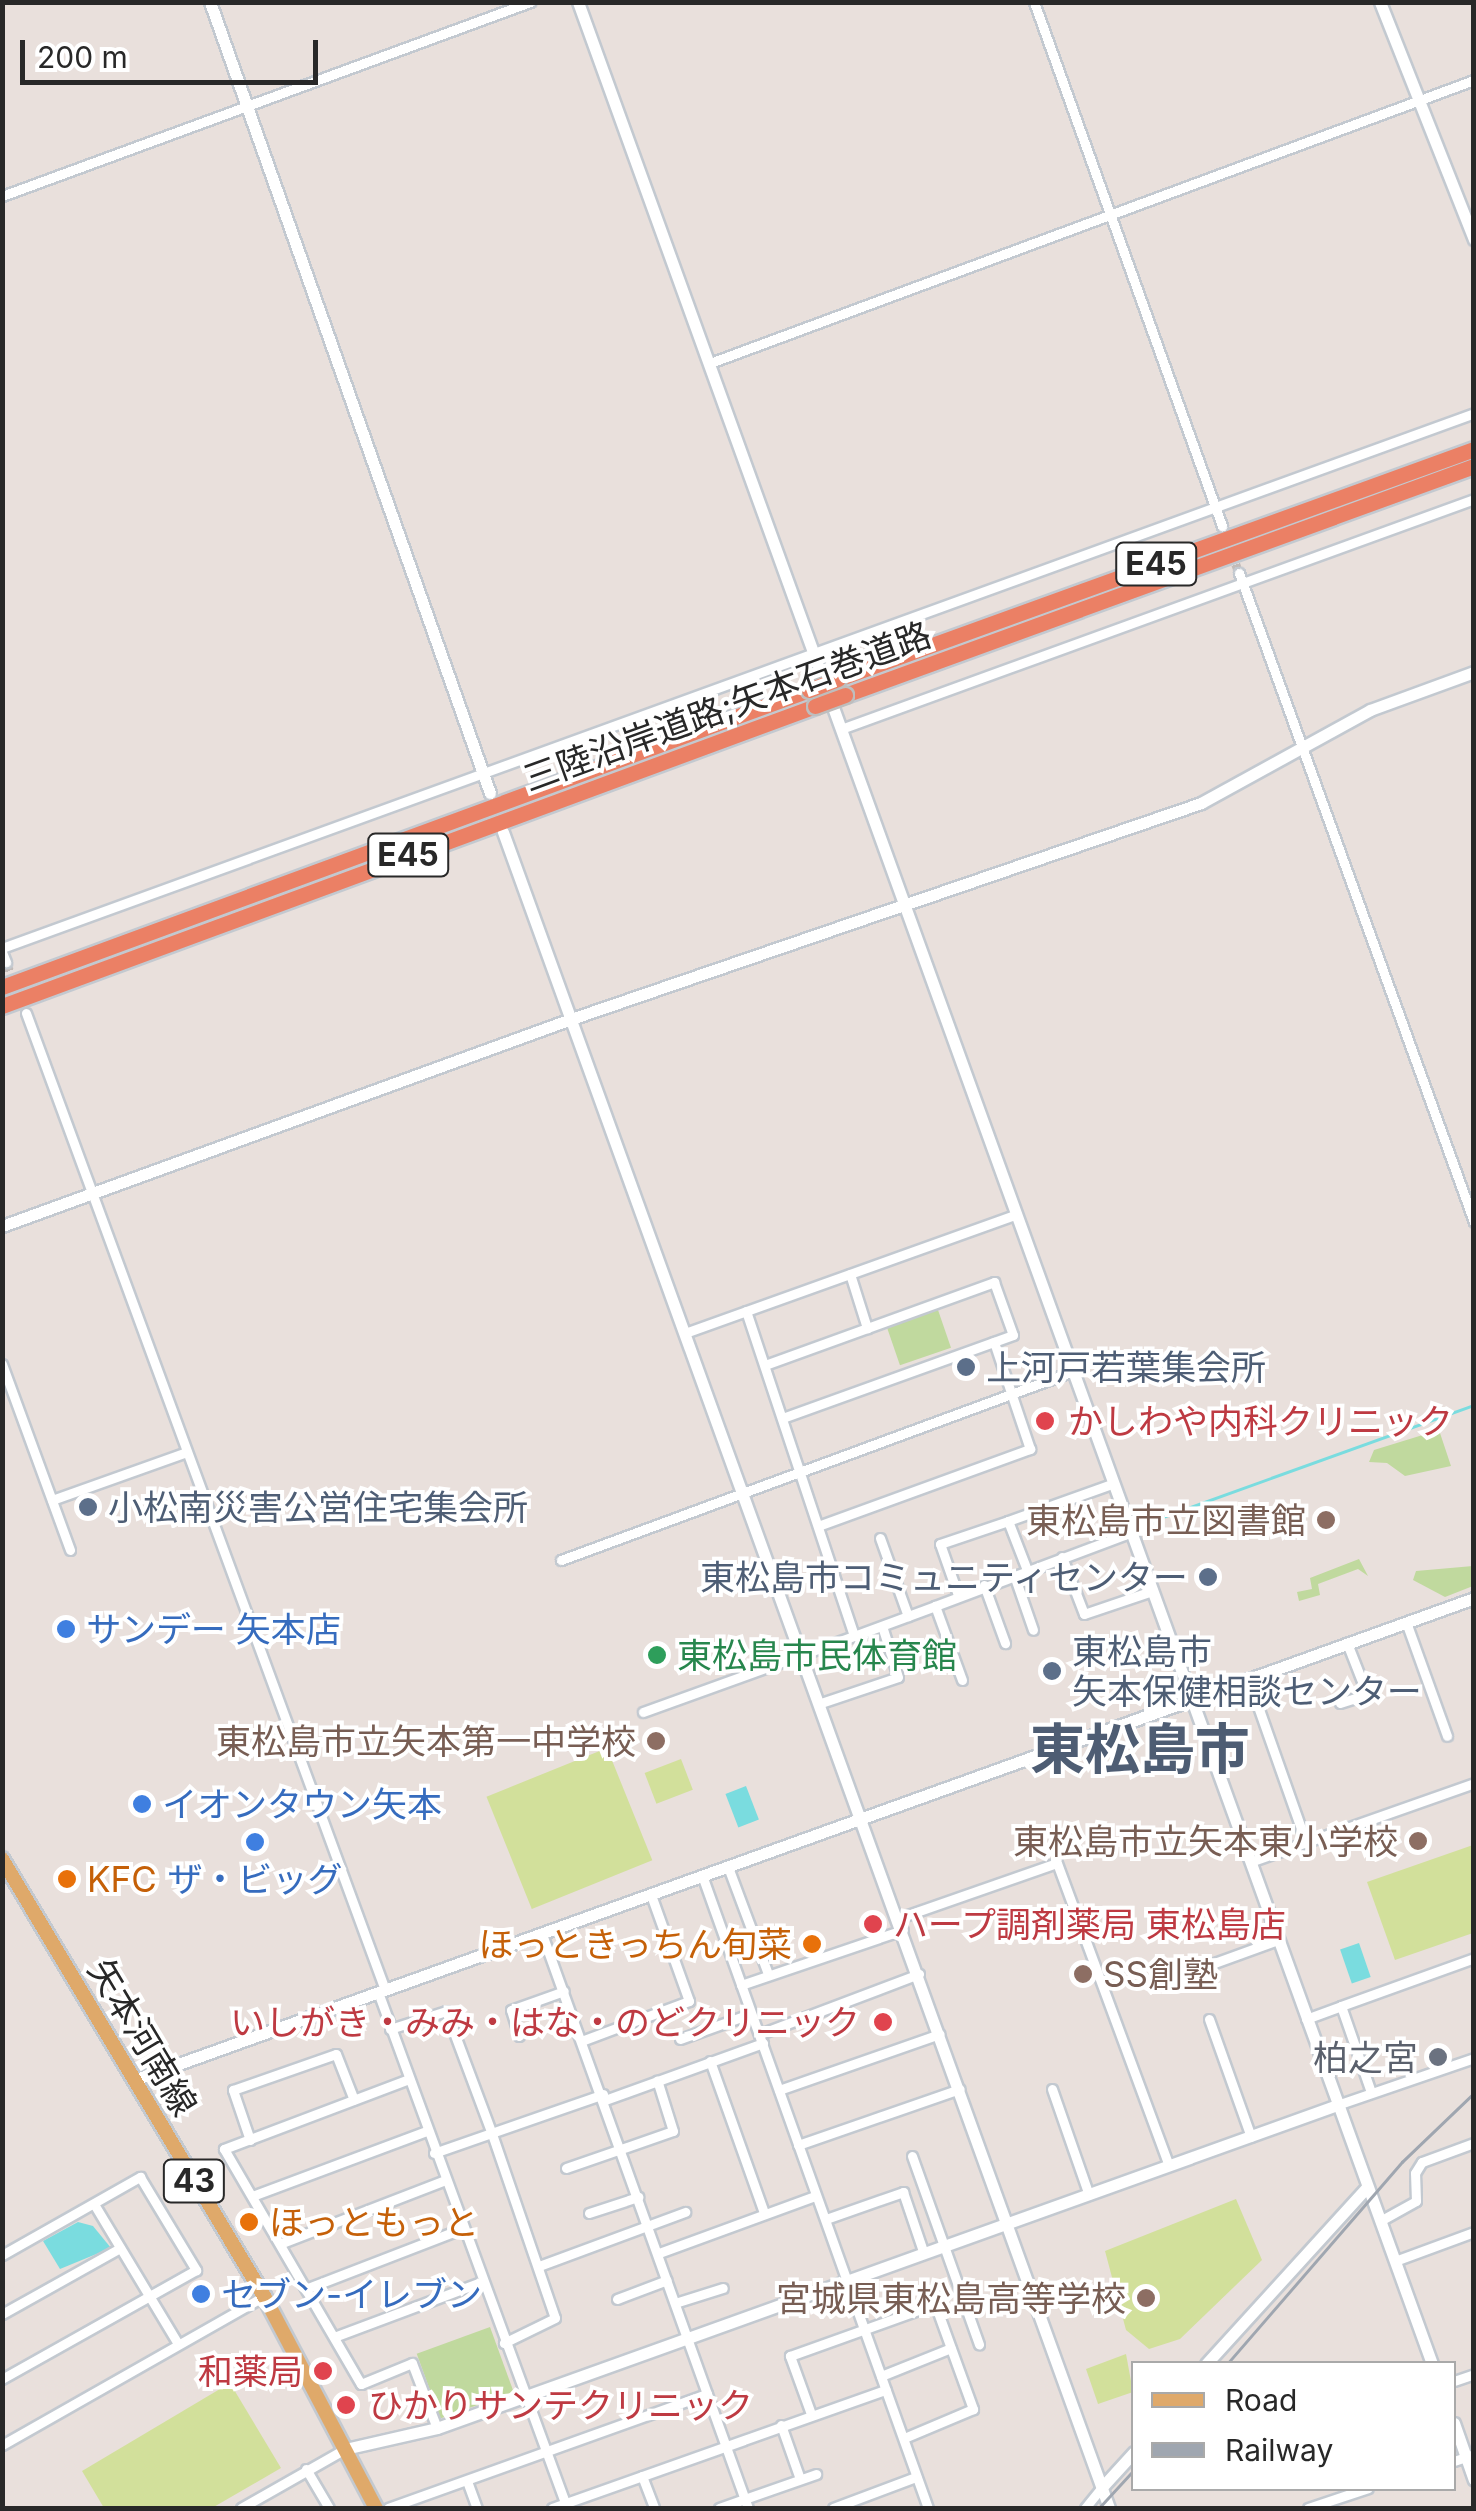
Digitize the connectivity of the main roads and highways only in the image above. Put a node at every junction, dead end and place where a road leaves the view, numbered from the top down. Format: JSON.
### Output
{"nodes":[{"id":1,"x":1474,"y":448,"type":"edge"},
{"id":2,"x":1474,"y":466,"type":"edge"},
{"id":3,"x":841,"y":687,"type":"junction"},
{"id":4,"x":812,"y":698,"type":"junction"},
{"id":5,"x":2,"y":987,"type":"edge"},
{"id":6,"x":2,"y":1006,"type":"edge"},
{"id":7,"x":2,"y":1859,"type":"edge"},
{"id":8,"x":376,"y":2508,"type":"edge"}],
"edges":[{"from":1,"to":3,"type":"highway","name":"三陸沿岸道路;矢本石巻道路","number":"E45"},
{"from":2,"to":3,"type":"highway","name":"三陸沿岸道路;矢本石巻道路","number":"E45"},
{"from":3,"to":4,"type":"highway","name":"三陸沿岸道路;矢本石巻道路","number":"E45","bridge":true},
{"from":4,"to":5,"type":"highway","name":"三陸沿岸道路;矢本石巻道路","number":"E45"},
{"from":4,"to":6,"type":"highway","name":"三陸沿岸道路;矢本石巻道路","number":"E45"},
{"from":7,"to":8,"type":"main road","name":"矢本河南線","number":"43"}]}
